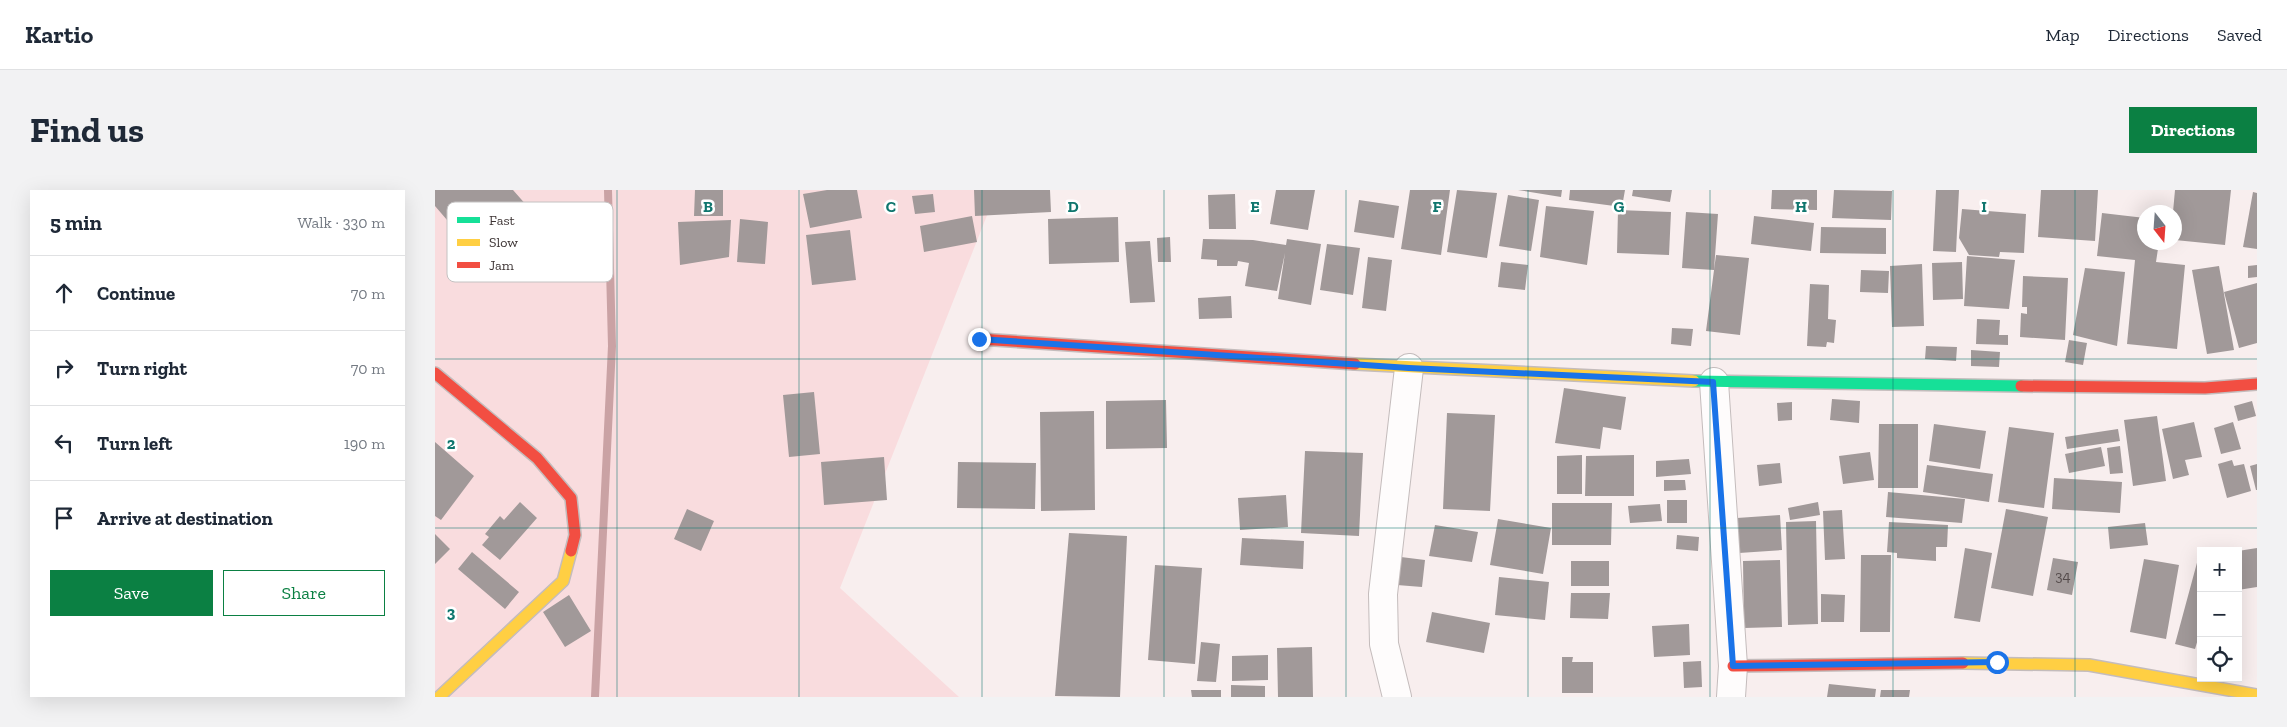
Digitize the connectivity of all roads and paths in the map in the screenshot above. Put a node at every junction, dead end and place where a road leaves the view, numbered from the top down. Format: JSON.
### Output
{"nodes":[{"id":1,"x":979,"y":339,"type":"dead end"},
{"id":2,"x":1409,"y":368,"type":"junction"},
{"id":3,"x":435,"y":373,"type":"edge"},
{"id":4,"x":1713,"y":382,"type":"junction"},
{"id":5,"x":2257,"y":384,"type":"edge"},
{"id":6,"x":1733,"y":666,"type":"junction"},
{"id":7,"x":2257,"y":695,"type":"edge"},
{"id":8,"x":439,"y":697,"type":"edge"},
{"id":9,"x":1397,"y":697,"type":"edge"},
{"id":10,"x":1731,"y":697,"type":"edge"}],
"edges":[{"from":1,"to":2,"type":"street"},
{"from":2,"to":4,"type":"street"},
{"from":2,"to":9,"type":"street"},
{"from":3,"to":8,"type":"street"},
{"from":4,"to":5,"type":"street"},
{"from":4,"to":6,"type":"street"},
{"from":6,"to":7,"type":"street"},
{"from":6,"to":10,"type":"street"}]}
